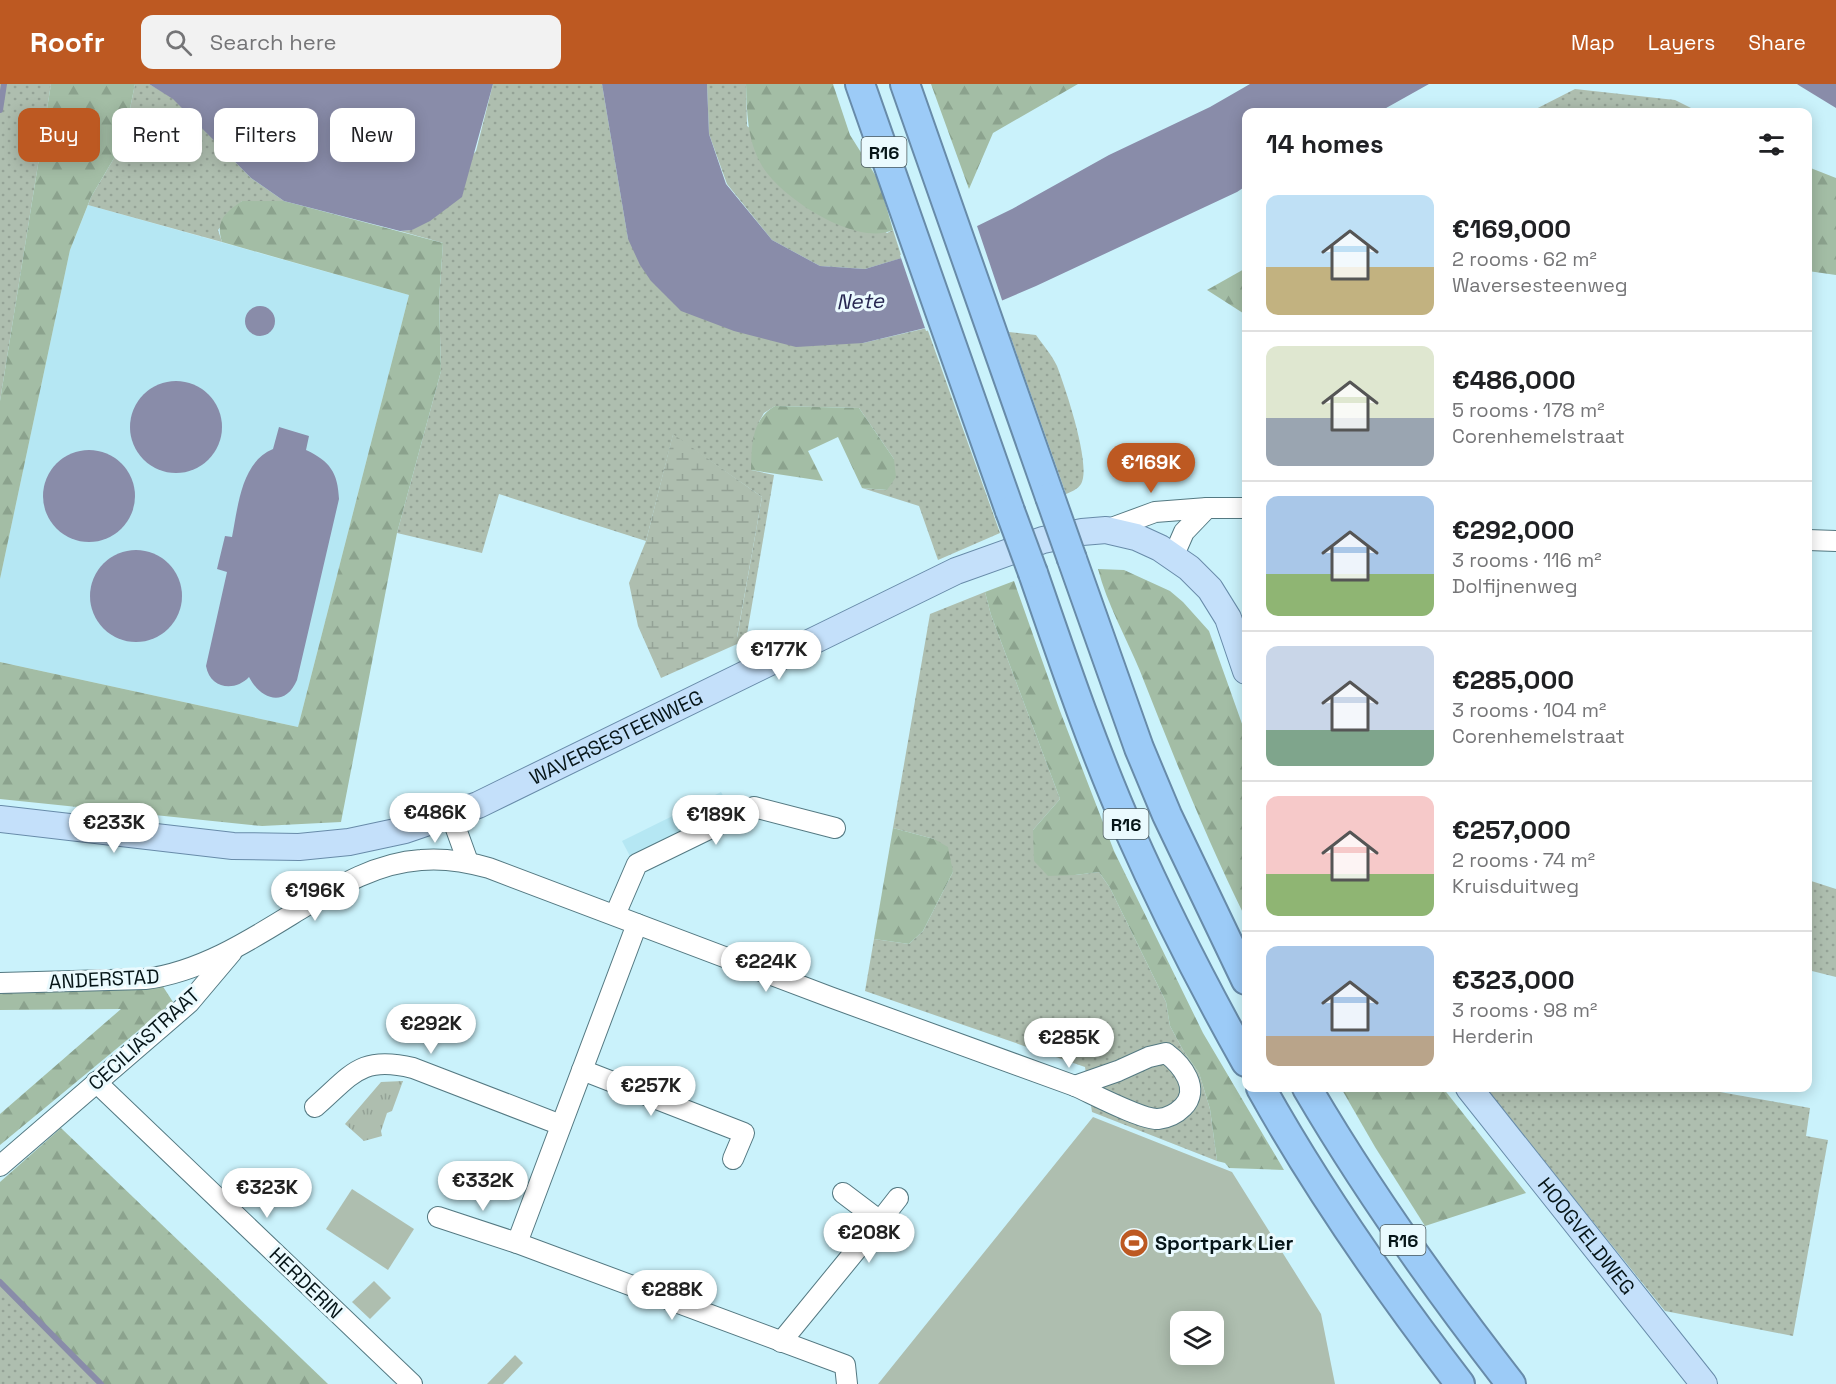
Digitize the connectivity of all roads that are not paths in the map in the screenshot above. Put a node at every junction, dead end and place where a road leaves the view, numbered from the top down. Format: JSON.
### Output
{"nodes":[{"id":1,"x":860,"y":84,"type":"edge"},
{"id":2,"x":905,"y":84,"type":"edge"},
{"id":3,"x":1207,"y":508,"type":"junction"},
{"id":4,"x":1242,"y":508,"type":"edge"},
{"id":5,"x":1106,"y":530,"type":"junction"},
{"id":6,"x":1812,"y":540,"type":"edge"},
{"id":7,"x":1836,"y":541,"type":"edge"},
{"id":8,"x":1173,"y":557,"type":"junction"},
{"id":9,"x":1242,"y":659,"type":"edge"},
{"id":10,"x":451,"y":815,"type":"junction"},
{"id":11,"x":0,"y":819,"type":"edge"},
{"id":12,"x":835,"y":828,"type":"dead end"},
{"id":13,"x":468,"y":862,"type":"junction"},
{"id":14,"x":615,"y":915,"type":"junction"},
{"id":15,"x":637,"y":924,"type":"junction"},
{"id":16,"x":238,"y":946,"type":"junction"},
{"id":17,"x":1242,"y":972,"type":"edge"},
{"id":18,"x":0,"y":983,"type":"edge"},
{"id":19,"x":1242,"y":1054,"type":"edge"},
{"id":20,"x":582,"y":1070,"type":"junction"},
{"id":21,"x":96,"y":1082,"type":"junction"},
{"id":22,"x":1076,"y":1086,"type":"junction"},
{"id":23,"x":1263,"y":1092,"type":"edge"},
{"id":24,"x":1309,"y":1092,"type":"edge"},
{"id":25,"x":1472,"y":1092,"type":"edge"},
{"id":26,"x":315,"y":1107,"type":"dead end"},
{"id":27,"x":561,"y":1125,"type":"junction"},
{"id":28,"x":733,"y":1159,"type":"dead end"},
{"id":29,"x":0,"y":1166,"type":"edge"},
{"id":30,"x":843,"y":1193,"type":"dead end"},
{"id":31,"x":898,"y":1198,"type":"dead end"},
{"id":32,"x":438,"y":1217,"type":"dead end"},
{"id":33,"x":880,"y":1221,"type":"junction"},
{"id":34,"x":517,"y":1243,"type":"junction"},
{"id":35,"x":781,"y":1342,"type":"junction"},
{"id":36,"x":412,"y":1384,"type":"edge"},
{"id":37,"x":847,"y":1384,"type":"edge"},
{"id":38,"x":1460,"y":1384,"type":"edge"},
{"id":39,"x":1511,"y":1384,"type":"edge"},
{"id":40,"x":1704,"y":1384,"type":"edge"}],
"edges":[{"from":1,"to":19,"type":"highway","number":"R16","bridge":true},
{"from":2,"to":17,"type":"highway","number":"R16","bridge":true},
{"from":3,"to":4,"type":"street","name":"WAVERSESTEENWEG"},
{"from":3,"to":5,"type":"street","name":"WAVERSESTEENWEG"},
{"from":3,"to":8,"type":"street"},
{"from":5,"to":8,"type":"main road"},
{"from":5,"to":10,"type":"main road","name":"WAVERSESTEENWEG"},
{"from":6,"to":7,"type":"street"},
{"from":8,"to":9,"type":"main road"},
{"from":10,"to":11,"type":"main road","name":"WAVERSESTEENWEG"},
{"from":10,"to":13,"type":"street"},
{"from":12,"to":14,"type":"street"},
{"from":13,"to":14,"type":"street","name":"CECILIASTRAAT"},
{"from":13,"to":16,"type":"street","name":"CECILIASTRAAT"},
{"from":14,"to":15,"type":"street","name":"CECILIASTRAAT"},
{"from":15,"to":20,"type":"street"},
{"from":15,"to":22,"type":"street","name":"CECILIASTRAAT"},
{"from":16,"to":18,"type":"street","name":"ANDERSTAD"},
{"from":16,"to":21,"type":"street","name":"CECILIASTRAAT"},
{"from":20,"to":27,"type":"street"},
{"from":20,"to":28,"type":"street"},
{"from":21,"to":29,"type":"street","name":"CECILIASTRAAT"},
{"from":21,"to":36,"type":"street","name":"HERDERIN"},
{"from":22,"to":22,"type":"street","name":"CECILIASTRAAT"},
{"from":23,"to":38,"type":"highway","number":"R16"},
{"from":24,"to":39,"type":"highway","number":"R16"},
{"from":25,"to":40,"type":"main road","name":"HOOGVELDWEG"},
{"from":26,"to":27,"type":"street"},
{"from":27,"to":34,"type":"street"},
{"from":30,"to":33,"type":"street"},
{"from":31,"to":33,"type":"street"},
{"from":32,"to":34,"type":"street"},
{"from":33,"to":35,"type":"street"},
{"from":34,"to":35,"type":"street"},
{"from":35,"to":37,"type":"street"}]}
